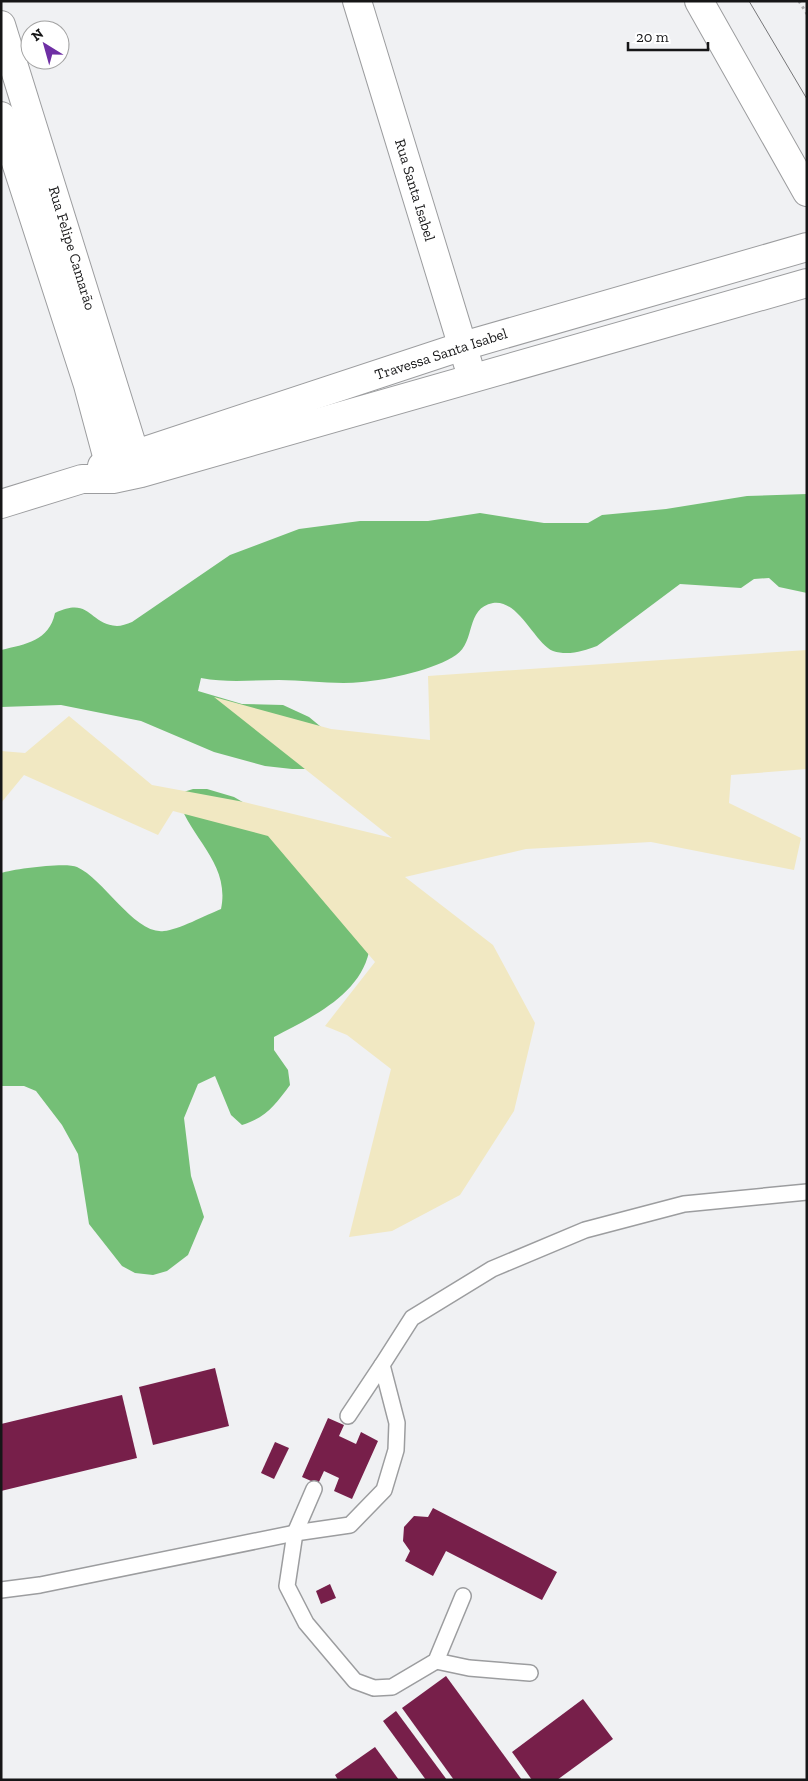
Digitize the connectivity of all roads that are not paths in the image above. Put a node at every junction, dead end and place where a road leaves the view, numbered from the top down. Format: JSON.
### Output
{"nodes":[{"id":1,"x":357,"y":1,"type":"edge"},
{"id":2,"x":699,"y":1,"type":"edge"},
{"id":3,"x":1,"y":24,"type":"edge"},
{"id":4,"x":1,"y":116,"type":"edge"},
{"id":5,"x":807,"y":192,"type":"edge"},
{"id":6,"x":807,"y":246,"type":"edge"},
{"id":7,"x":807,"y":283,"type":"edge"},
{"id":8,"x":463,"y":346,"type":"junction"},
{"id":9,"x":472,"y":380,"type":"junction"},
{"id":10,"x":138,"y":464,"type":"junction"},
{"id":11,"x":112,"y":470,"type":"junction"},
{"id":12,"x":1,"y":504,"type":"edge"},
{"id":13,"x":807,"y":1192,"type":"edge"},
{"id":14,"x":382,"y":1365,"type":"junction"},
{"id":15,"x":348,"y":1416,"type":"dead end"},
{"id":16,"x":314,"y":1489,"type":"dead end"},
{"id":17,"x":295,"y":1533,"type":"junction"},
{"id":18,"x":1,"y":1590,"type":"edge"},
{"id":19,"x":463,"y":1596,"type":"dead end"},
{"id":20,"x":436,"y":1661,"type":"junction"},
{"id":21,"x":530,"y":1674,"type":"dead end"}],
"edges":[{"from":1,"to":8,"type":"street","name":"Rua Santa Isabel"},
{"from":2,"to":5,"type":"street"},
{"from":3,"to":10,"type":"street","name":"Rua Felipe Camarão"},
{"from":4,"to":11,"type":"street","name":"Rua Felipe Camarão"},
{"from":6,"to":8,"type":"street","name":"Travessa Santa Isabel"},
{"from":7,"to":9,"type":"street","name":"Travessa Santa Isabel"},
{"from":8,"to":9,"type":"street","name":"Rua Santa Isabel"},
{"from":8,"to":10,"type":"street","name":"Travessa Santa Isabel"},
{"from":9,"to":10,"type":"street","name":"Travessa Santa Isabel"},
{"from":10,"to":11,"type":"street","name":"Travessa Santa Isabel"},
{"from":11,"to":12,"type":"street","name":"Travessa Santa Isabel"},
{"from":13,"to":14,"type":"lane"},
{"from":14,"to":15,"type":"lane"},
{"from":14,"to":17,"type":"lane"},
{"from":16,"to":17,"type":"lane"},
{"from":17,"to":18,"type":"lane"},
{"from":17,"to":20,"type":"lane"},
{"from":19,"to":20,"type":"lane"},
{"from":20,"to":21,"type":"lane"}]}
